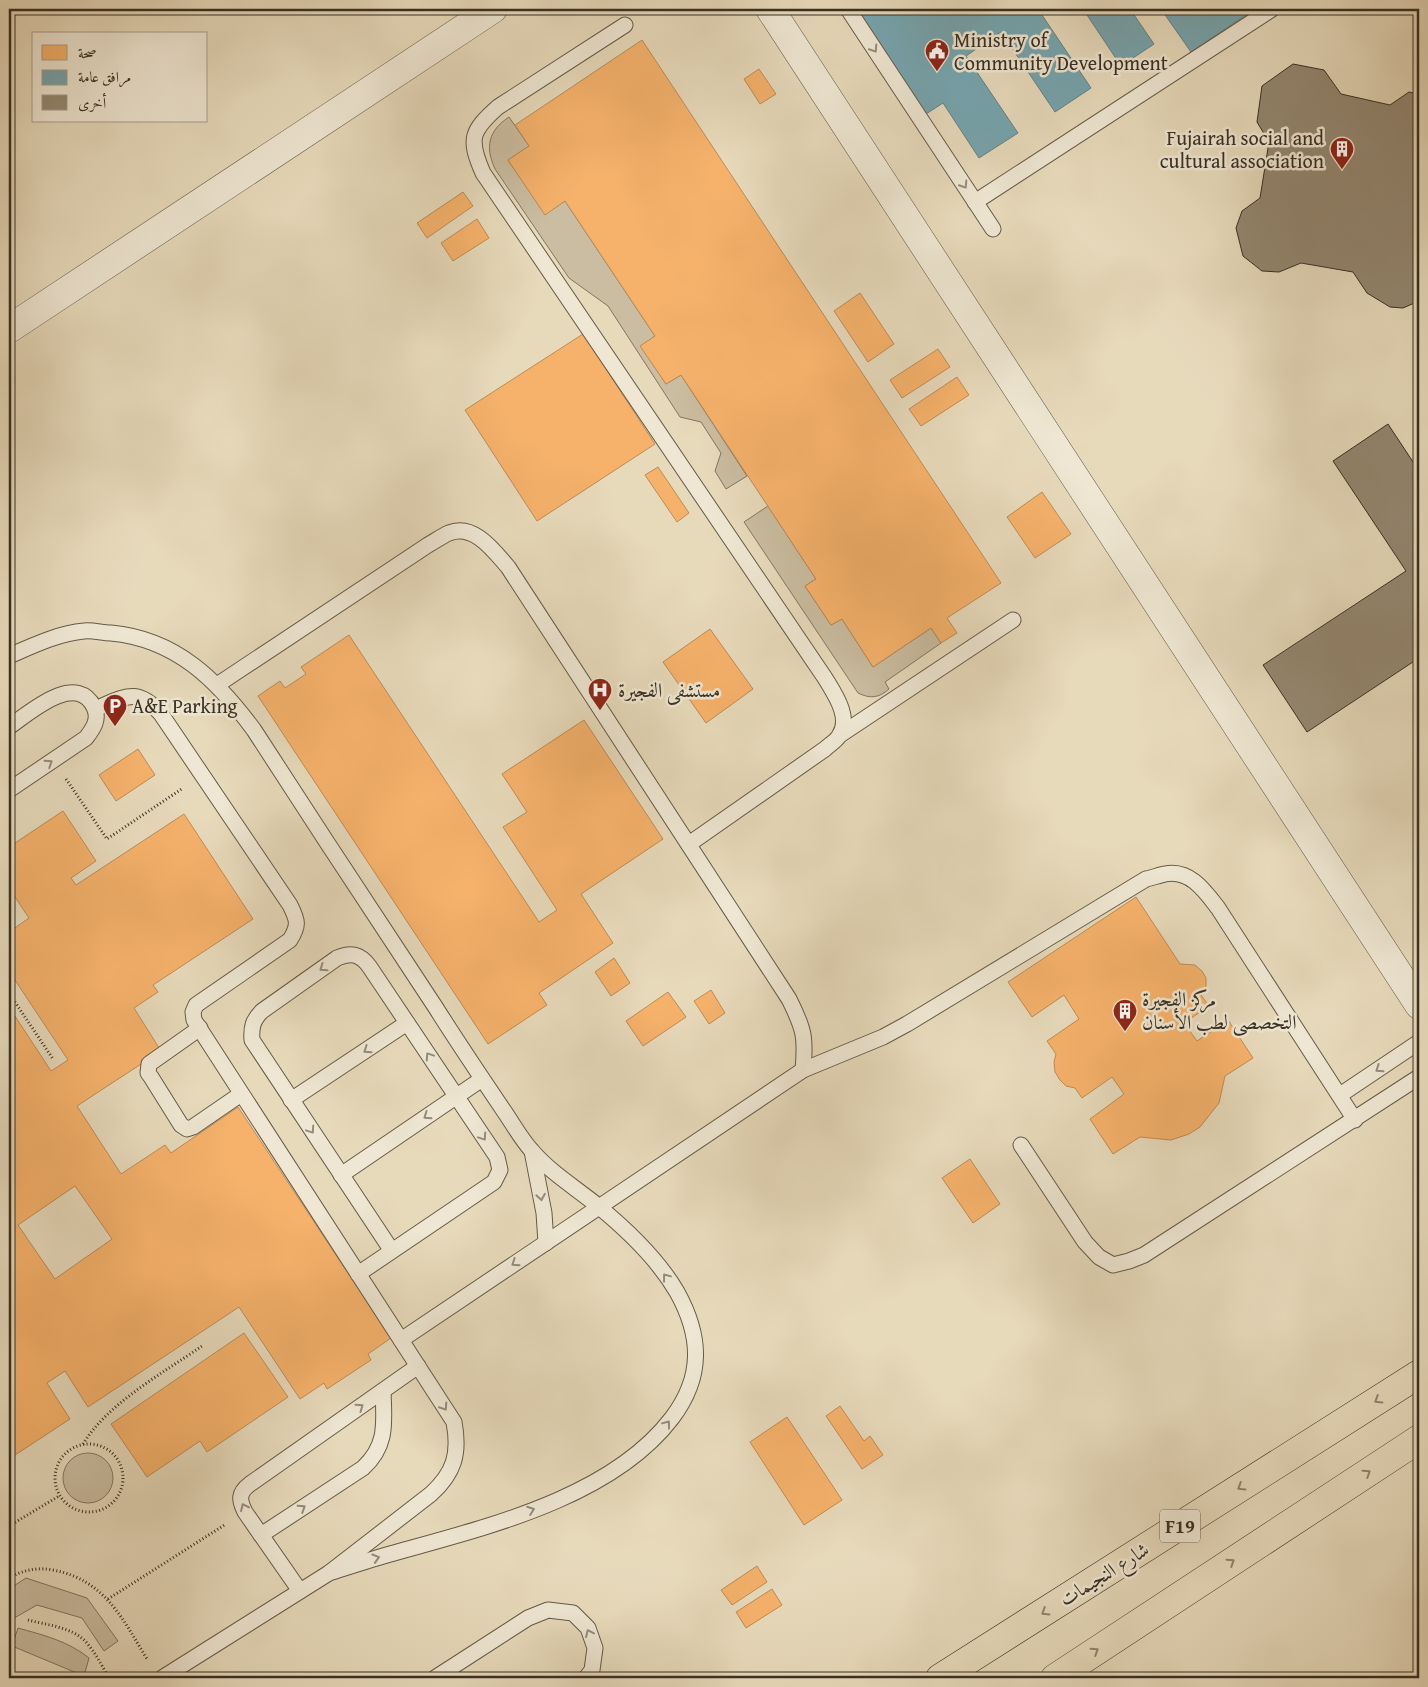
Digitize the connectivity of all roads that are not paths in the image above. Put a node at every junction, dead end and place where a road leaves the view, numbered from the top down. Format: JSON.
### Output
{"nodes":[{"id":1,"x":493,"y":9,"type":"edge"},
{"id":2,"x":770,"y":9,"type":"edge"},
{"id":3,"x":848,"y":9,"type":"edge"},
{"id":4,"x":1272,"y":9,"type":"edge"},
{"id":5,"x":625,"y":25,"type":"dead end"},
{"id":6,"x":975,"y":202,"type":"junction"},
{"id":7,"x":993,"y":229,"type":"dead end"},
{"id":8,"x":9,"y":329,"type":"edge"},
{"id":9,"x":1013,"y":620,"type":"dead end"},
{"id":10,"x":9,"y":656,"type":"edge"},
{"id":11,"x":217,"y":685,"type":"junction"},
{"id":12,"x":95,"y":709,"type":"junction"},
{"id":13,"x":9,"y":727,"type":"edge"},
{"id":14,"x":840,"y":735,"type":"junction"},
{"id":15,"x":9,"y":790,"type":"edge"},
{"id":16,"x":689,"y":844,"type":"junction"},
{"id":17,"x":1419,"y":1004,"type":"edge"},
{"id":18,"x":407,"y":1023,"type":"junction"},
{"id":19,"x":200,"y":1028,"type":"junction"},
{"id":20,"x":1419,"y":1042,"type":"edge"},
{"id":21,"x":803,"y":1070,"type":"junction"},
{"id":22,"x":1419,"y":1077,"type":"edge"},
{"id":23,"x":482,"y":1079,"type":"junction"},
{"id":24,"x":241,"y":1094,"type":"junction"},
{"id":25,"x":1340,"y":1095,"type":"junction"},
{"id":26,"x":456,"y":1096,"type":"junction"},
{"id":27,"x":291,"y":1100,"type":"junction"},
{"id":28,"x":1355,"y":1120,"type":"junction"},
{"id":29,"x":1021,"y":1145,"type":"dead end"},
{"id":30,"x":532,"y":1151,"type":"junction"},
{"id":31,"x":341,"y":1175,"type":"junction"},
{"id":32,"x":599,"y":1207,"type":"junction"},
{"id":33,"x":546,"y":1243,"type":"junction"},
{"id":34,"x":392,"y":1251,"type":"junction"},
{"id":35,"x":358,"y":1274,"type":"junction"},
{"id":36,"x":401,"y":1340,"type":"junction"},
{"id":37,"x":418,"y":1366,"type":"junction"},
{"id":38,"x":1419,"y":1374,"type":"edge"},
{"id":39,"x":383,"y":1391,"type":"junction"},
{"id":40,"x":1419,"y":1438,"type":"edge"},
{"id":41,"x":261,"y":1535,"type":"junction"},
{"id":42,"x":330,"y":1573,"type":"junction"},
{"id":43,"x":300,"y":1591,"type":"junction"},
{"id":44,"x":162,"y":1678,"type":"edge"},
{"id":45,"x":435,"y":1678,"type":"edge"},
{"id":46,"x":586,"y":1678,"type":"edge"},
{"id":47,"x":940,"y":1678,"type":"edge"},
{"id":48,"x":1055,"y":1678,"type":"edge"}],
"edges":[{"from":1,"to":8,"type":"street"},
{"from":2,"to":17,"type":"street"},
{"from":3,"to":6,"type":"lane","one_way":true},
{"from":4,"to":6,"type":"lane"},
{"from":5,"to":14,"type":"lane"},
{"from":6,"to":7,"type":"lane"},
{"from":9,"to":14,"type":"lane"},
{"from":10,"to":11,"type":"lane"},
{"from":11,"to":16,"type":"lane"},
{"from":11,"to":23,"type":"lane"},
{"from":12,"to":13,"type":"lane"},
{"from":15,"to":12,"type":"lane","one_way":true},
{"from":12,"to":19,"type":"lane"},
{"from":14,"to":16,"type":"lane"},
{"from":16,"to":21,"type":"lane"},
{"from":26,"to":18,"type":"lane","one_way":true},
{"from":18,"to":27,"type":"lane","one_way":true},
{"from":18,"to":27,"type":"lane","one_way":true},
{"from":19,"to":24,"type":"lane"},
{"from":19,"to":24,"type":"lane"},
{"from":20,"to":25,"type":"lane","one_way":true},
{"from":21,"to":25,"type":"lane"},
{"from":21,"to":32,"type":"lane"},
{"from":22,"to":28,"type":"lane"},
{"from":23,"to":26,"type":"lane"},
{"from":23,"to":30,"type":"lane"},
{"from":24,"to":35,"type":"lane"},
{"from":25,"to":28,"type":"lane"},
{"from":26,"to":31,"type":"lane","one_way":true},
{"from":26,"to":34,"type":"lane","one_way":true},
{"from":27,"to":31,"type":"lane","one_way":true},
{"from":28,"to":29,"type":"lane"},
{"from":30,"to":32,"type":"lane"},
{"from":30,"to":33,"type":"lane","one_way":true},
{"from":31,"to":34,"type":"lane"},
{"from":32,"to":33,"type":"lane"},
{"from":42,"to":32,"type":"lane","one_way":true},
{"from":33,"to":36,"type":"lane","one_way":true},
{"from":34,"to":35,"type":"lane"},
{"from":35,"to":36,"type":"lane"},
{"from":36,"to":37,"type":"lane"},
{"from":37,"to":39,"type":"lane"},
{"from":37,"to":42,"type":"lane","one_way":true},
{"from":38,"to":47,"type":"main road","name":"شارع النجيمات","number":"F19","one_way":true},
{"from":41,"to":39,"type":"lane","one_way":true},
{"from":41,"to":39,"type":"lane","one_way":true},
{"from":48,"to":40,"type":"main road","one_way":true},
{"from":41,"to":43,"type":"lane"},
{"from":42,"to":43,"type":"lane"},
{"from":43,"to":44,"type":"lane"},
{"from":46,"to":45,"type":"lane","one_way":true}]}
